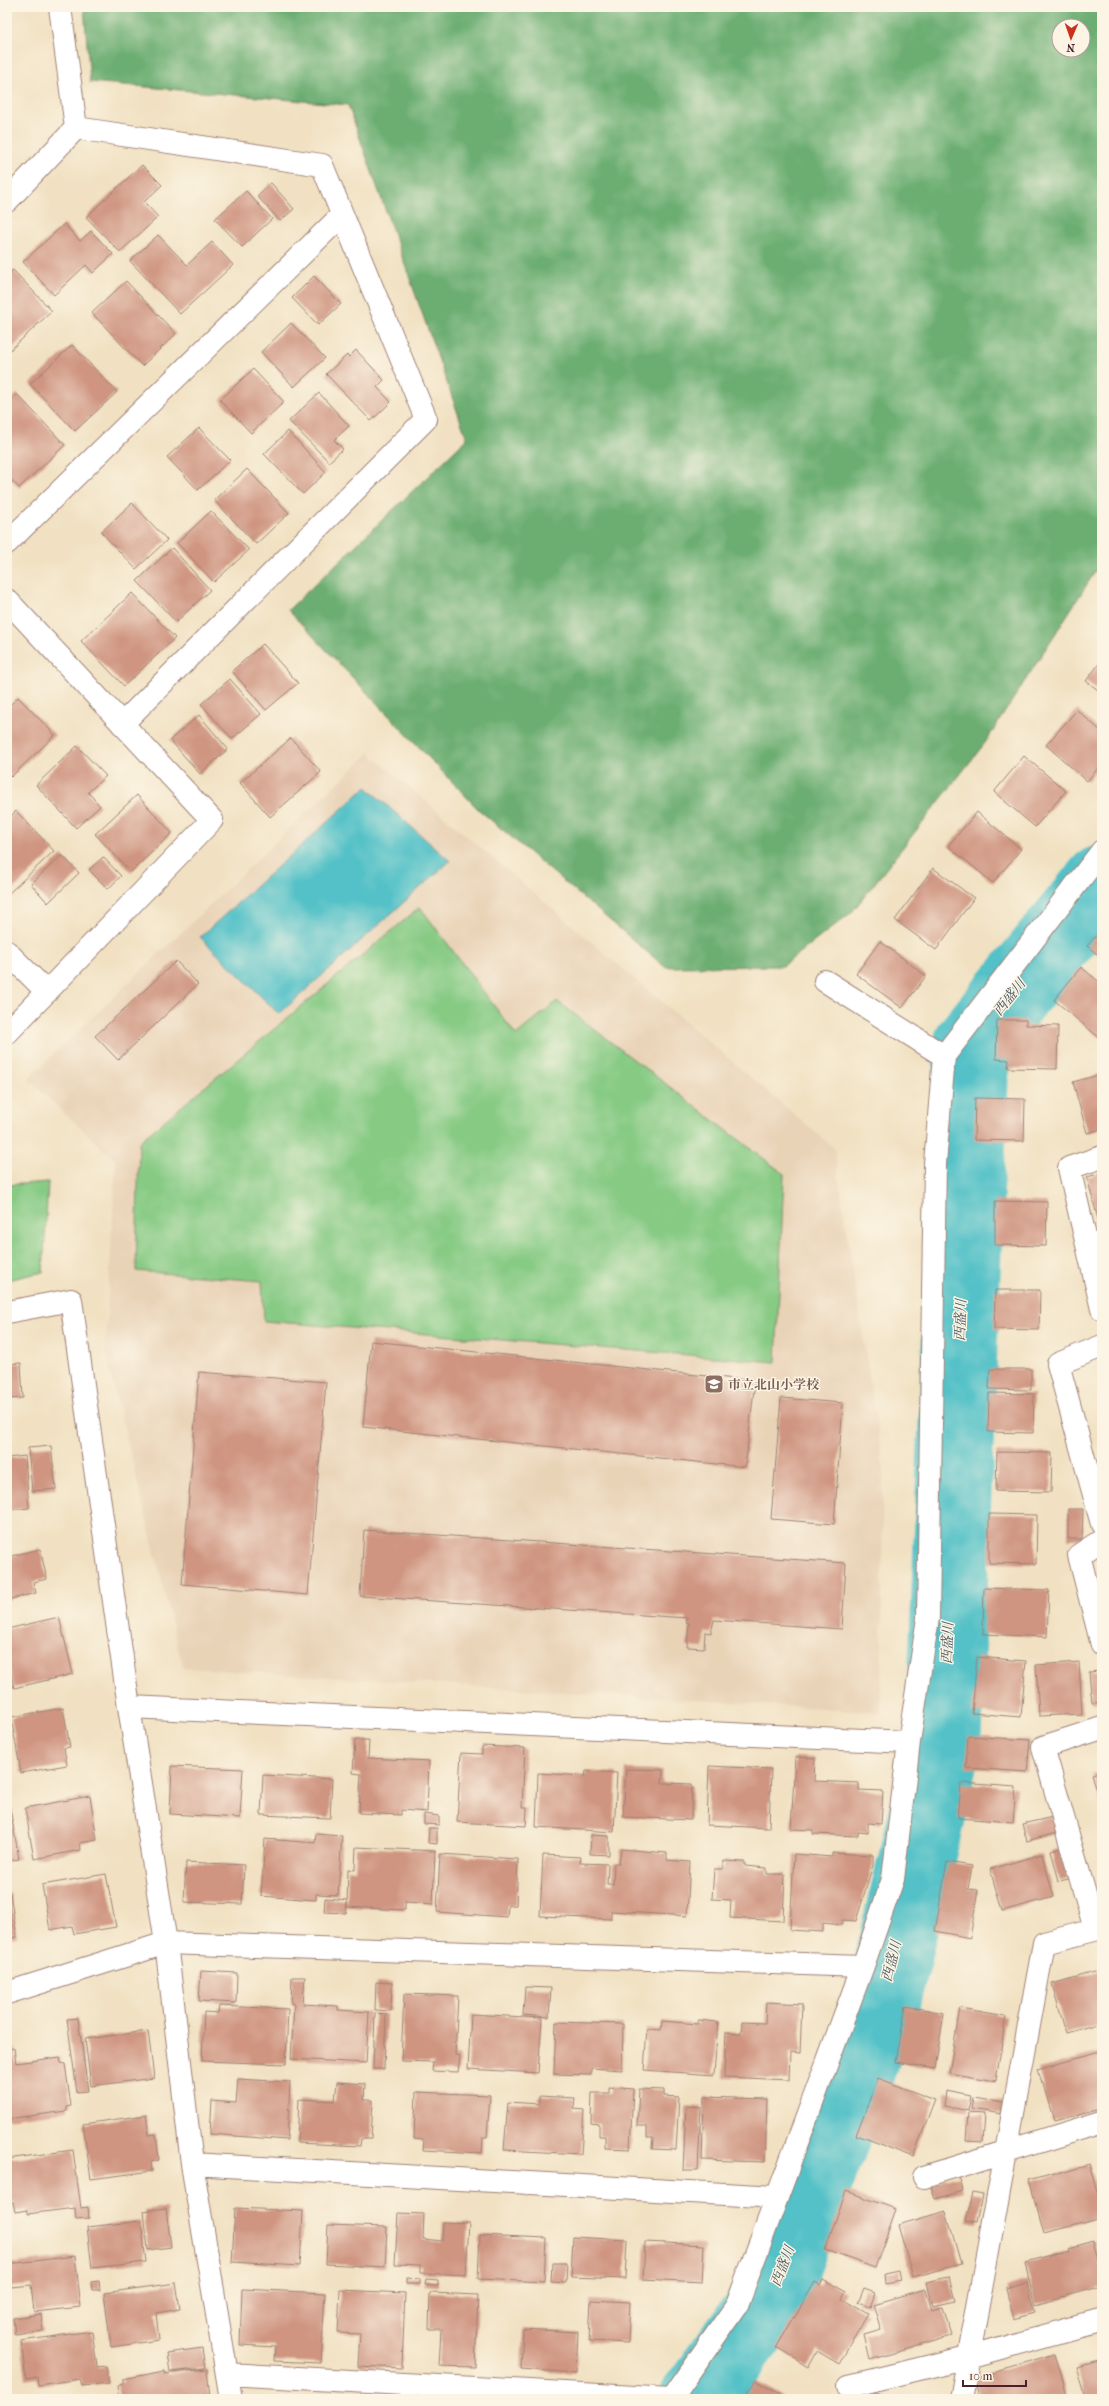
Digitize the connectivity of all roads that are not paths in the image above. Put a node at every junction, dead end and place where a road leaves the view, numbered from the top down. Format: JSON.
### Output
{"nodes":[{"id":1,"x":60,"y":7,"type":"edge"},
{"id":2,"x":76,"y":128,"type":"junction"},
{"id":3,"x":7,"y":201,"type":"edge"},
{"id":4,"x":342,"y":214,"type":"junction"},
{"id":5,"x":7,"y":543,"type":"edge"},
{"id":6,"x":7,"y":600,"type":"edge"},
{"id":7,"x":122,"y":724,"type":"junction"},
{"id":8,"x":1102,"y":851,"type":"edge"},
{"id":9,"x":7,"y":952,"type":"edge"},
{"id":10,"x":825,"y":981,"type":"dead end"},
{"id":11,"x":47,"y":992,"type":"junction"},
{"id":12,"x":7,"y":1033,"type":"edge"},
{"id":13,"x":944,"y":1056,"type":"junction"},
{"id":14,"x":1102,"y":1157,"type":"edge"},
{"id":15,"x":1102,"y":1309,"type":"edge"},
{"id":16,"x":7,"y":1312,"type":"edge"},
{"id":17,"x":1102,"y":1346,"type":"edge"},
{"id":18,"x":1102,"y":1524,"type":"edge"},
{"id":19,"x":1102,"y":1540,"type":"edge"},
{"id":20,"x":1102,"y":1645,"type":"edge"},
{"id":21,"x":129,"y":1707,"type":"junction"},
{"id":22,"x":1102,"y":1728,"type":"edge"},
{"id":23,"x":909,"y":1742,"type":"junction"},
{"id":24,"x":1099,"y":1928,"type":"edge"},
{"id":25,"x":166,"y":1943,"type":"junction"},
{"id":26,"x":863,"y":1966,"type":"junction"},
{"id":27,"x":7,"y":1993,"type":"edge"},
{"id":28,"x":1102,"y":2122,"type":"edge"},
{"id":29,"x":1006,"y":2151,"type":"junction"},
{"id":30,"x":192,"y":2164,"type":"junction"},
{"id":31,"x":924,"y":2176,"type":"dead end"},
{"id":32,"x":776,"y":2197,"type":"junction"},
{"id":33,"x":1102,"y":2320,"type":"edge"},
{"id":34,"x":968,"y":2357,"type":"junction"},
{"id":35,"x":228,"y":2374,"type":"junction"},
{"id":36,"x":849,"y":2386,"type":"dead end"},
{"id":37,"x":231,"y":2399,"type":"edge"},
{"id":38,"x":670,"y":2399,"type":"edge"},
{"id":39,"x":961,"y":2399,"type":"edge"}],
"edges":[{"from":1,"to":2,"type":"street"},
{"from":2,"to":3,"type":"street"},
{"from":2,"to":4,"type":"street"},
{"from":4,"to":5,"type":"street"},
{"from":4,"to":7,"type":"street"},
{"from":6,"to":7,"type":"street"},
{"from":7,"to":11,"type":"street"},
{"from":8,"to":13,"type":"street"},
{"from":9,"to":11,"type":"street"},
{"from":10,"to":13,"type":"street"},
{"from":11,"to":12,"type":"street"},
{"from":13,"to":23,"type":"street"},
{"from":14,"to":15,"type":"street"},
{"from":16,"to":21,"type":"street"},
{"from":17,"to":18,"type":"street"},
{"from":19,"to":20,"type":"street"},
{"from":21,"to":23,"type":"street"},
{"from":21,"to":25,"type":"street"},
{"from":22,"to":24,"type":"street"},
{"from":23,"to":26,"type":"street"},
{"from":24,"to":29,"type":"street"},
{"from":25,"to":26,"type":"street"},
{"from":25,"to":27,"type":"street"},
{"from":25,"to":30,"type":"street"},
{"from":26,"to":32,"type":"street"},
{"from":28,"to":29,"type":"street"},
{"from":29,"to":31,"type":"street"},
{"from":29,"to":34,"type":"street"},
{"from":30,"to":32,"type":"street"},
{"from":30,"to":35,"type":"street"},
{"from":32,"to":38,"type":"street"},
{"from":33,"to":34,"type":"street"},
{"from":34,"to":36,"type":"street"},
{"from":34,"to":39,"type":"street"},
{"from":35,"to":37,"type":"street"},
{"from":35,"to":38,"type":"street"}]}
